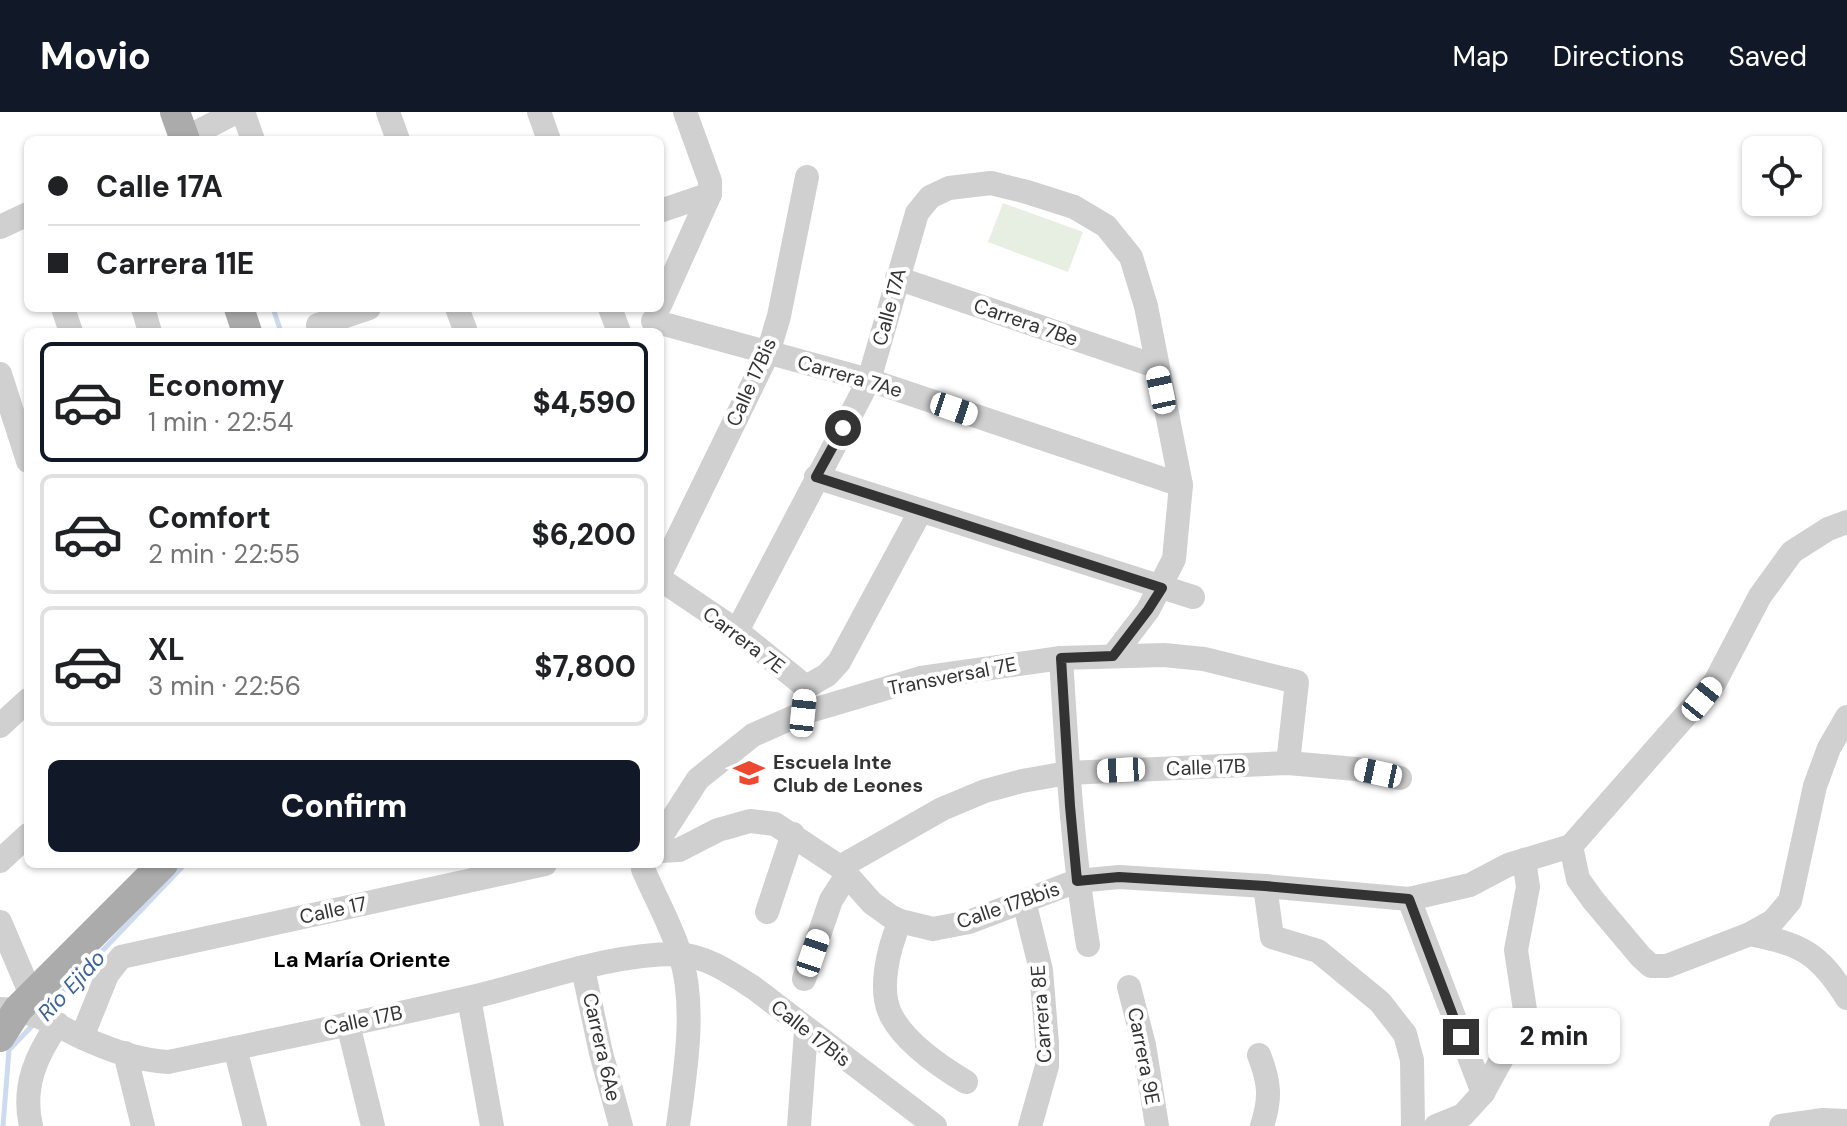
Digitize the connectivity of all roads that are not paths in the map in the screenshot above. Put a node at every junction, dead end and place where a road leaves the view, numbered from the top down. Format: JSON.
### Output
{"nodes":[{"id":1,"x":388,"y":112,"type":"edge"},
{"id":2,"x":539,"y":112,"type":"edge"},
{"id":3,"x":685,"y":112,"type":"edge"},
{"id":4,"x":233,"y":114,"type":"edge"},
{"id":5,"x":185,"y":132,"type":"edge"},
{"id":6,"x":250,"y":136,"type":"edge"},
{"id":7,"x":397,"y":136,"type":"edge"},
{"id":8,"x":548,"y":136,"type":"edge"},
{"id":9,"x":807,"y":177,"type":"dead end"},
{"id":10,"x":710,"y":194,"type":"junction"},
{"id":11,"x":664,"y":210,"type":"edge"},
{"id":12,"x":24,"y":216,"type":"edge"},
{"id":13,"x":0,"y":227,"type":"edge"},
{"id":14,"x":897,"y":278,"type":"junction"},
{"id":15,"x":664,"y":296,"type":"edge"},
{"id":16,"x":354,"y":312,"type":"edge"},
{"id":17,"x":655,"y":316,"type":"edge"},
{"id":18,"x":317,"y":322,"type":"edge"},
{"id":19,"x":768,"y":353,"type":"junction"},
{"id":20,"x":1155,"y":366,"type":"junction"},
{"id":21,"x":0,"y":374,"type":"edge"},
{"id":22,"x":869,"y":380,"type":"junction"},
{"id":23,"x":23,"y":424,"type":"edge"},
{"id":24,"x":816,"y":477,"type":"junction"},
{"id":25,"x":1181,"y":485,"type":"junction"},
{"id":26,"x":920,"y":512,"type":"junction"},
{"id":27,"x":1847,"y":522,"type":"edge"},
{"id":28,"x":664,"y":581,"type":"edge"},
{"id":29,"x":664,"y":586,"type":"edge"},
{"id":30,"x":1162,"y":588,"type":"junction"},
{"id":31,"x":1193,"y":597,"type":"dead end"},
{"id":32,"x":737,"y":631,"type":"junction"},
{"id":33,"x":1113,"y":656,"type":"junction"},
{"id":34,"x":1061,"y":658,"type":"junction"},
{"id":35,"x":806,"y":687,"type":"junction"},
{"id":36,"x":24,"y":704,"type":"edge"},
{"id":37,"x":803,"y":713,"type":"junction"},
{"id":38,"x":1847,"y":717,"type":"edge"},
{"id":39,"x":0,"y":726,"type":"edge"},
{"id":40,"x":1288,"y":763,"type":"junction"},
{"id":41,"x":1068,"y":773,"type":"junction"},
{"id":42,"x":1400,"y":778,"type":"dead end"},
{"id":43,"x":664,"y":832,"type":"edge"},
{"id":44,"x":793,"y":834,"type":"junction"},
{"id":45,"x":24,"y":839,"type":"edge"},
{"id":46,"x":1571,"y":846,"type":"junction"},
{"id":47,"x":664,"y":851,"type":"edge"},
{"id":48,"x":1524,"y":860,"type":"junction"},
{"id":49,"x":0,"y":861,"type":"edge"},
{"id":50,"x":159,"y":868,"type":"edge"},
{"id":51,"x":525,"y":868,"type":"edge"},
{"id":52,"x":641,"y":868,"type":"edge"},
{"id":53,"x":844,"y":871,"type":"junction"},
{"id":54,"x":1077,"y":881,"type":"junction"},
{"id":55,"x":1265,"y":886,"type":"junction"},
{"id":56,"x":1409,"y":899,"type":"junction"},
{"id":57,"x":1024,"y":901,"type":"junction"},
{"id":58,"x":767,"y":912,"type":"dead end"},
{"id":59,"x":900,"y":921,"type":"junction"},
{"id":60,"x":0,"y":922,"type":"edge"},
{"id":61,"x":1750,"y":934,"type":"junction"},
{"id":62,"x":1088,"y":945,"type":"dead end"},
{"id":63,"x":680,"y":954,"type":"junction"},
{"id":64,"x":583,"y":969,"type":"junction"},
{"id":65,"x":804,"y":979,"type":"dead end"},
{"id":66,"x":1129,"y":987,"type":"dead end"},
{"id":67,"x":469,"y":998,"type":"junction"},
{"id":68,"x":1847,"y":998,"type":"edge"},
{"id":69,"x":19,"y":1006,"type":"edge"},
{"id":70,"x":54,"y":1023,"type":"junction"},
{"id":71,"x":348,"y":1024,"type":"junction"},
{"id":72,"x":806,"y":1031,"type":"junction"},
{"id":73,"x":0,"y":1037,"type":"edge"},
{"id":74,"x":82,"y":1037,"type":"junction"},
{"id":75,"x":235,"y":1048,"type":"junction"},
{"id":76,"x":125,"y":1053,"type":"junction"},
{"id":77,"x":1259,"y":1055,"type":"dead end"},
{"id":78,"x":966,"y":1082,"type":"dead end"},
{"id":79,"x":1483,"y":1093,"type":"junction"},
{"id":80,"x":1847,"y":1121,"type":"edge"},
{"id":81,"x":927,"y":1123,"type":"edge"},
{"id":82,"x":31,"y":1126,"type":"edge"},
{"id":83,"x":143,"y":1126,"type":"edge"},
{"id":84,"x":255,"y":1126,"type":"edge"},
{"id":85,"x":373,"y":1126,"type":"edge"},
{"id":86,"x":492,"y":1126,"type":"edge"},
{"id":87,"x":621,"y":1126,"type":"edge"},
{"id":88,"x":678,"y":1126,"type":"edge"},
{"id":89,"x":799,"y":1126,"type":"edge"},
{"id":90,"x":1030,"y":1126,"type":"edge"},
{"id":91,"x":1157,"y":1126,"type":"edge"},
{"id":92,"x":1262,"y":1126,"type":"edge"},
{"id":93,"x":1413,"y":1126,"type":"edge"},
{"id":94,"x":1436,"y":1126,"type":"edge"},
{"id":95,"x":1781,"y":1126,"type":"edge"}],
"edges":[{"from":1,"to":7,"type":"street"},
{"from":2,"to":8,"type":"street"},
{"from":3,"to":10,"type":"street"},
{"from":4,"to":5,"type":"street"},
{"from":4,"to":6,"type":"street"},
{"from":9,"to":19,"type":"street","name":"Calle 17Bis"},
{"from":10,"to":11,"type":"street"},
{"from":10,"to":15,"type":"street"},
{"from":12,"to":13,"type":"street"},
{"from":14,"to":20,"type":"street","name":"Carrera 7Be"},
{"from":14,"to":20,"type":"street","name":"Calle 17A"},
{"from":14,"to":22,"type":"street","name":"Calle 17A"},
{"from":16,"to":18,"type":"street"},
{"from":17,"to":19,"type":"street","name":"Carrera 7Ae"},
{"from":19,"to":22,"type":"street","name":"Carrera 7Ae"},
{"from":19,"to":28,"type":"street","name":"Calle 17Bis"},
{"from":20,"to":25,"type":"street"},
{"from":21,"to":23,"type":"street"},
{"from":22,"to":24,"type":"street","name":"Calle 17A"},
{"from":22,"to":25,"type":"street","name":"Carrera 7Ae"},
{"from":24,"to":26,"type":"street"},
{"from":24,"to":32,"type":"street","name":"Calle 17A"},
{"from":25,"to":30,"type":"street"},
{"from":26,"to":30,"type":"street"},
{"from":26,"to":35,"type":"street"},
{"from":27,"to":46,"type":"street"},
{"from":29,"to":32,"type":"street","name":"Carrera 7E"},
{"from":30,"to":31,"type":"street"},
{"from":30,"to":33,"type":"street"},
{"from":32,"to":35,"type":"street","name":"Carrera 7E"},
{"from":33,"to":34,"type":"street","name":"Transversal 7E"},
{"from":33,"to":40,"type":"street","name":"Transversal 7E"},
{"from":34,"to":37,"type":"street","name":"Transversal 7E"},
{"from":34,"to":41,"type":"street"},
{"from":35,"to":37,"type":"street","name":"Carrera 7E"},
{"from":36,"to":39,"type":"street"},
{"from":37,"to":43,"type":"street","name":"Transversal 7E"},
{"from":38,"to":61,"type":"street"},
{"from":40,"to":41,"type":"street","name":"Calle 17B"},
{"from":40,"to":42,"type":"street","name":"Calle 17B"},
{"from":41,"to":53,"type":"street","name":"Calle 17B"},
{"from":41,"to":54,"type":"street"},
{"from":44,"to":47,"type":"street","name":"Calle 17Bbis"},
{"from":44,"to":53,"type":"street","name":"Calle 17Bbis"},
{"from":44,"to":58,"type":"street"},
{"from":45,"to":49,"type":"street"},
{"from":46,"to":48,"type":"street","name":"Calle 17Bbis"},
{"from":46,"to":61,"type":"street"},
{"from":48,"to":56,"type":"street","name":"Calle 17Bbis"},
{"from":48,"to":79,"type":"street"},
{"from":50,"to":69,"type":"main road"},
{"from":51,"to":74,"type":"street","name":"Calle 17"},
{"from":52,"to":63,"type":"street"},
{"from":53,"to":59,"type":"street","name":"Calle 17Bbis"},
{"from":53,"to":65,"type":"street"},
{"from":54,"to":55,"type":"street","name":"Calle 17Bbis"},
{"from":54,"to":57,"type":"street","name":"Calle 17Bbis"},
{"from":54,"to":62,"type":"street"},
{"from":55,"to":56,"type":"street","name":"Calle 17Bbis"},
{"from":55,"to":93,"type":"street"},
{"from":56,"to":79,"type":"street"},
{"from":57,"to":59,"type":"street","name":"Calle 17Bbis"},
{"from":57,"to":90,"type":"street","name":"Carrera 8E"},
{"from":59,"to":78,"type":"street"},
{"from":60,"to":69,"type":"street"},
{"from":61,"to":68,"type":"street"},
{"from":63,"to":64,"type":"street","name":"Calle 17B"},
{"from":63,"to":72,"type":"street","name":"Calle 17Bis"},
{"from":63,"to":88,"type":"street"},
{"from":64,"to":67,"type":"street","name":"Calle 17B"},
{"from":64,"to":87,"type":"street","name":"Carrera 6Ae"},
{"from":66,"to":91,"type":"street","name":"Carrera 9E"},
{"from":67,"to":71,"type":"street","name":"Calle 17B"},
{"from":67,"to":86,"type":"street"},
{"from":69,"to":70,"type":"street","name":"Calle 17B"},
{"from":69,"to":73,"type":"main road"},
{"from":70,"to":74,"type":"street","name":"Calle 17B"},
{"from":70,"to":82,"type":"street"},
{"from":71,"to":75,"type":"street","name":"Calle 17B"},
{"from":71,"to":85,"type":"street"},
{"from":72,"to":81,"type":"street","name":"Calle 17Bis"},
{"from":72,"to":89,"type":"street"},
{"from":74,"to":76,"type":"street","name":"Calle 17B"},
{"from":75,"to":76,"type":"street","name":"Calle 17B"},
{"from":75,"to":84,"type":"street"},
{"from":76,"to":83,"type":"street"},
{"from":77,"to":92,"type":"street"},
{"from":79,"to":94,"type":"street"},
{"from":80,"to":95,"type":"street"}]}
